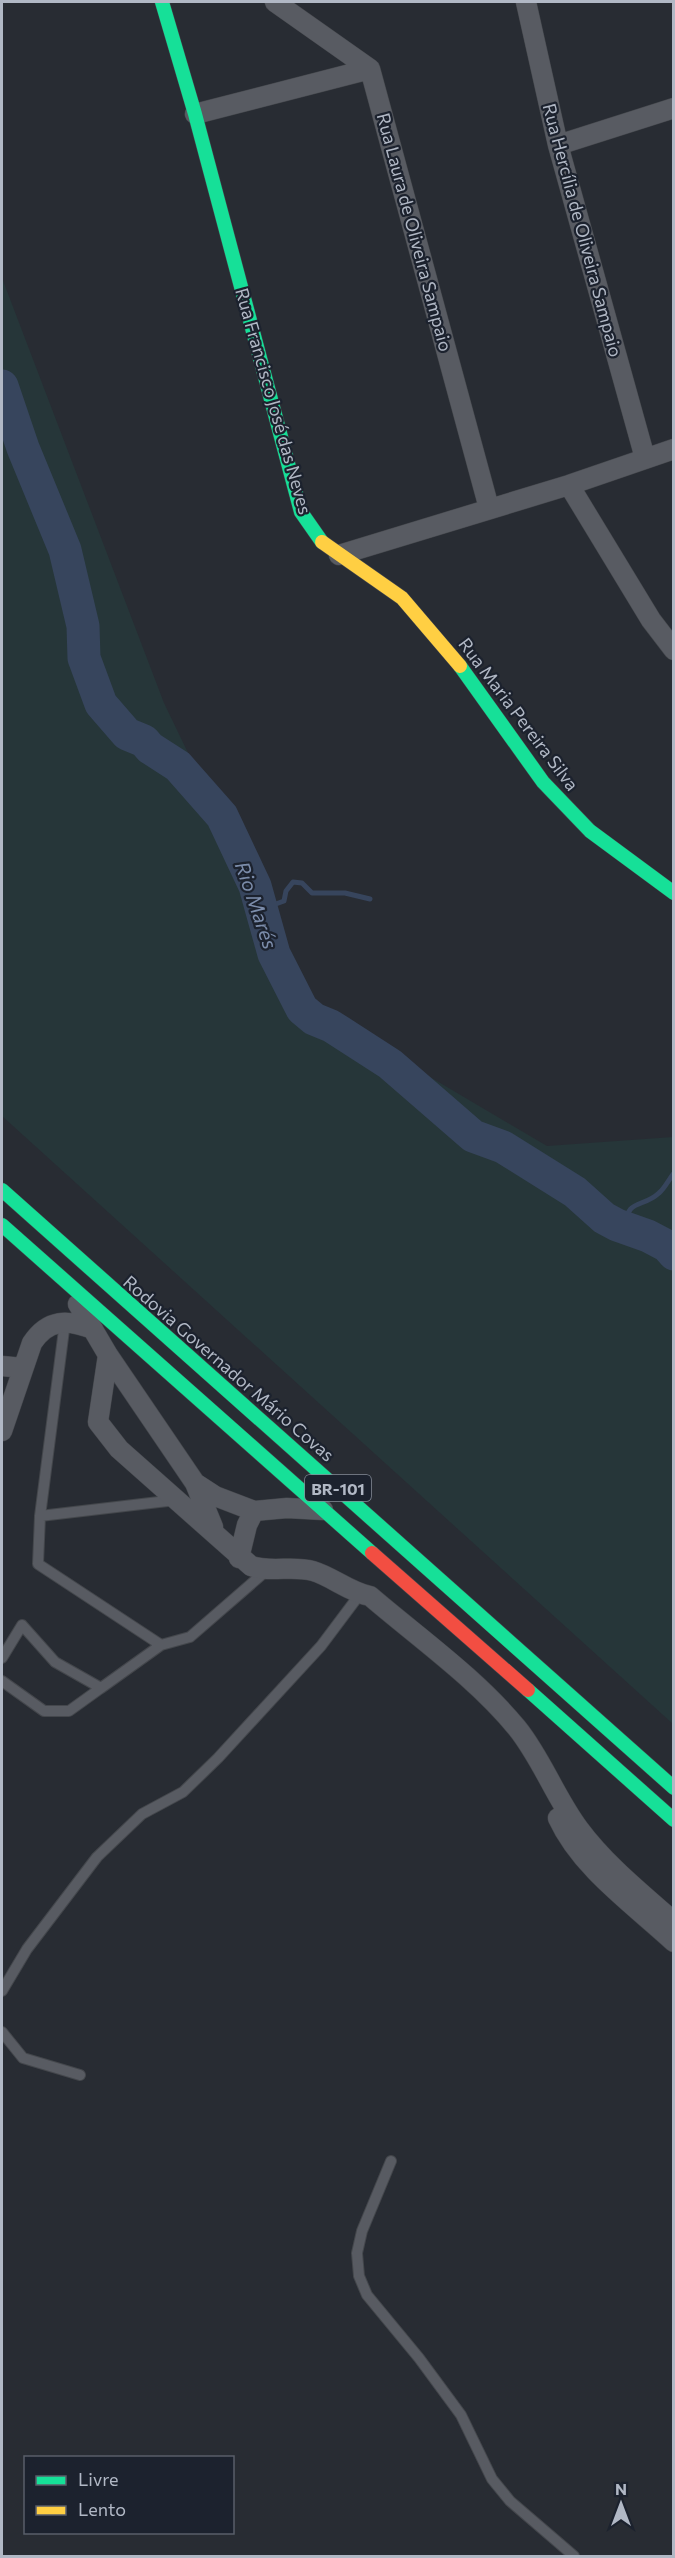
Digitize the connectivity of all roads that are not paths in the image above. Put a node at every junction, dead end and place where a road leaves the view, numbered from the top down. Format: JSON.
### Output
{"nodes":[{"id":1,"x":162,"y":2,"type":"edge"},
{"id":2,"x":275,"y":2,"type":"edge"},
{"id":3,"x":526,"y":2,"type":"edge"},
{"id":4,"x":370,"y":69,"type":"junction"},
{"id":5,"x":674,"y":108,"type":"edge"},
{"id":6,"x":195,"y":114,"type":"junction"},
{"id":7,"x":558,"y":145,"type":"junction"},
{"id":8,"x":674,"y":449,"type":"edge"},
{"id":9,"x":645,"y":458,"type":"junction"},
{"id":10,"x":568,"y":485,"type":"junction"},
{"id":11,"x":489,"y":508,"type":"junction"},
{"id":12,"x":339,"y":555,"type":"junction"},
{"id":13,"x":674,"y":650,"type":"edge"},
{"id":14,"x":674,"y":893,"type":"edge"},
{"id":15,"x":2,"y":1190,"type":"edge"},
{"id":16,"x":2,"y":1225,"type":"edge"},
{"id":17,"x":62,"y":1278,"type":"junction"},
{"id":18,"x":65,"y":1322,"type":"junction"},
{"id":19,"x":93,"y":1329,"type":"junction"},
{"id":20,"x":108,"y":1355,"type":"junction"},
{"id":21,"x":2,"y":1366,"type":"edge"},
{"id":22,"x":23,"y":1368,"type":"junction"},
{"id":23,"x":2,"y":1431,"type":"edge"},
{"id":24,"x":195,"y":1483,"type":"junction"},
{"id":25,"x":176,"y":1500,"type":"junction"},
{"id":26,"x":323,"y":1510,"type":"junction"},
{"id":27,"x":254,"y":1511,"type":"junction"},
{"id":28,"x":40,"y":1516,"type":"junction"},
{"id":29,"x":215,"y":1533,"type":"junction"},
{"id":30,"x":239,"y":1558,"type":"junction"},
{"id":31,"x":266,"y":1571,"type":"junction"},
{"id":32,"x":360,"y":1594,"type":"junction"},
{"id":33,"x":161,"y":1646,"type":"junction"},
{"id":34,"x":2,"y":1658,"type":"edge"},
{"id":35,"x":2,"y":1681,"type":"edge"},
{"id":36,"x":101,"y":1688,"type":"junction"},
{"id":37,"x":674,"y":1788,"type":"edge"},
{"id":38,"x":674,"y":1820,"type":"edge"},
{"id":39,"x":674,"y":1922,"type":"edge"},
{"id":40,"x":674,"y":1942,"type":"edge"},
{"id":41,"x":2,"y":1990,"type":"edge"},
{"id":42,"x":2,"y":2032,"type":"edge"},
{"id":43,"x":80,"y":2074,"type":"dead end"},
{"id":44,"x":391,"y":2161,"type":"dead end"},
{"id":45,"x":574,"y":2556,"type":"edge"}],
"edges":[{"from":1,"to":6,"type":"main road","name":"Rua Francisco José das Neves"},
{"from":2,"to":4,"type":"street"},
{"from":3,"to":7,"type":"street","name":"Rua Hercília de Oliveira Sampaio"},
{"from":4,"to":6,"type":"street"},
{"from":4,"to":11,"type":"street","name":"Rua Laura de Oliveira Sampaio"},
{"from":5,"to":7,"type":"street"},
{"from":6,"to":12,"type":"main road","name":"Rua Francisco José das Neves"},
{"from":7,"to":9,"type":"street","name":"Rua Hercília de Oliveira Sampaio"},
{"from":8,"to":9,"type":"street"},
{"from":9,"to":10,"type":"street"},
{"from":10,"to":11,"type":"street"},
{"from":10,"to":13,"type":"street"},
{"from":11,"to":12,"type":"street"},
{"from":12,"to":14,"type":"main road","name":"Rua Maria Pereira Silva"},
{"from":15,"to":37,"type":"main road","name":"Rodovia Governador Mário Covas","number":"BR-101"},
{"from":16,"to":17,"type":"main road","number":"BR-101"},
{"from":17,"to":19,"type":"street"},
{"from":17,"to":26,"type":"main road","number":"BR-101"},
{"from":18,"to":19,"type":"street"},
{"from":18,"to":22,"type":"street"},
{"from":18,"to":28,"type":"lane"},
{"from":19,"to":20,"type":"street"},
{"from":20,"to":24,"type":"street"},
{"from":20,"to":25,"type":"street"},
{"from":21,"to":22,"type":"street"},
{"from":22,"to":23,"type":"street"},
{"from":24,"to":27,"type":"street"},
{"from":24,"to":29,"type":"street"},
{"from":25,"to":28,"type":"lane"},
{"from":25,"to":29,"type":"street"},
{"from":26,"to":27,"type":"street"},
{"from":26,"to":38,"type":"main road","number":"BR-101"},
{"from":27,"to":30,"type":"street"},
{"from":28,"to":33,"type":"lane"},
{"from":29,"to":30,"type":"street"},
{"from":30,"to":31,"type":"street"},
{"from":31,"to":32,"type":"street"},
{"from":31,"to":33,"type":"lane"},
{"from":32,"to":39,"type":"street"},
{"from":32,"to":40,"type":"street"},
{"from":32,"to":41,"type":"lane"},
{"from":33,"to":36,"type":"lane"},
{"from":34,"to":36,"type":"lane"},
{"from":35,"to":36,"type":"lane"},
{"from":42,"to":43,"type":"lane"},
{"from":44,"to":45,"type":"lane"}]}
